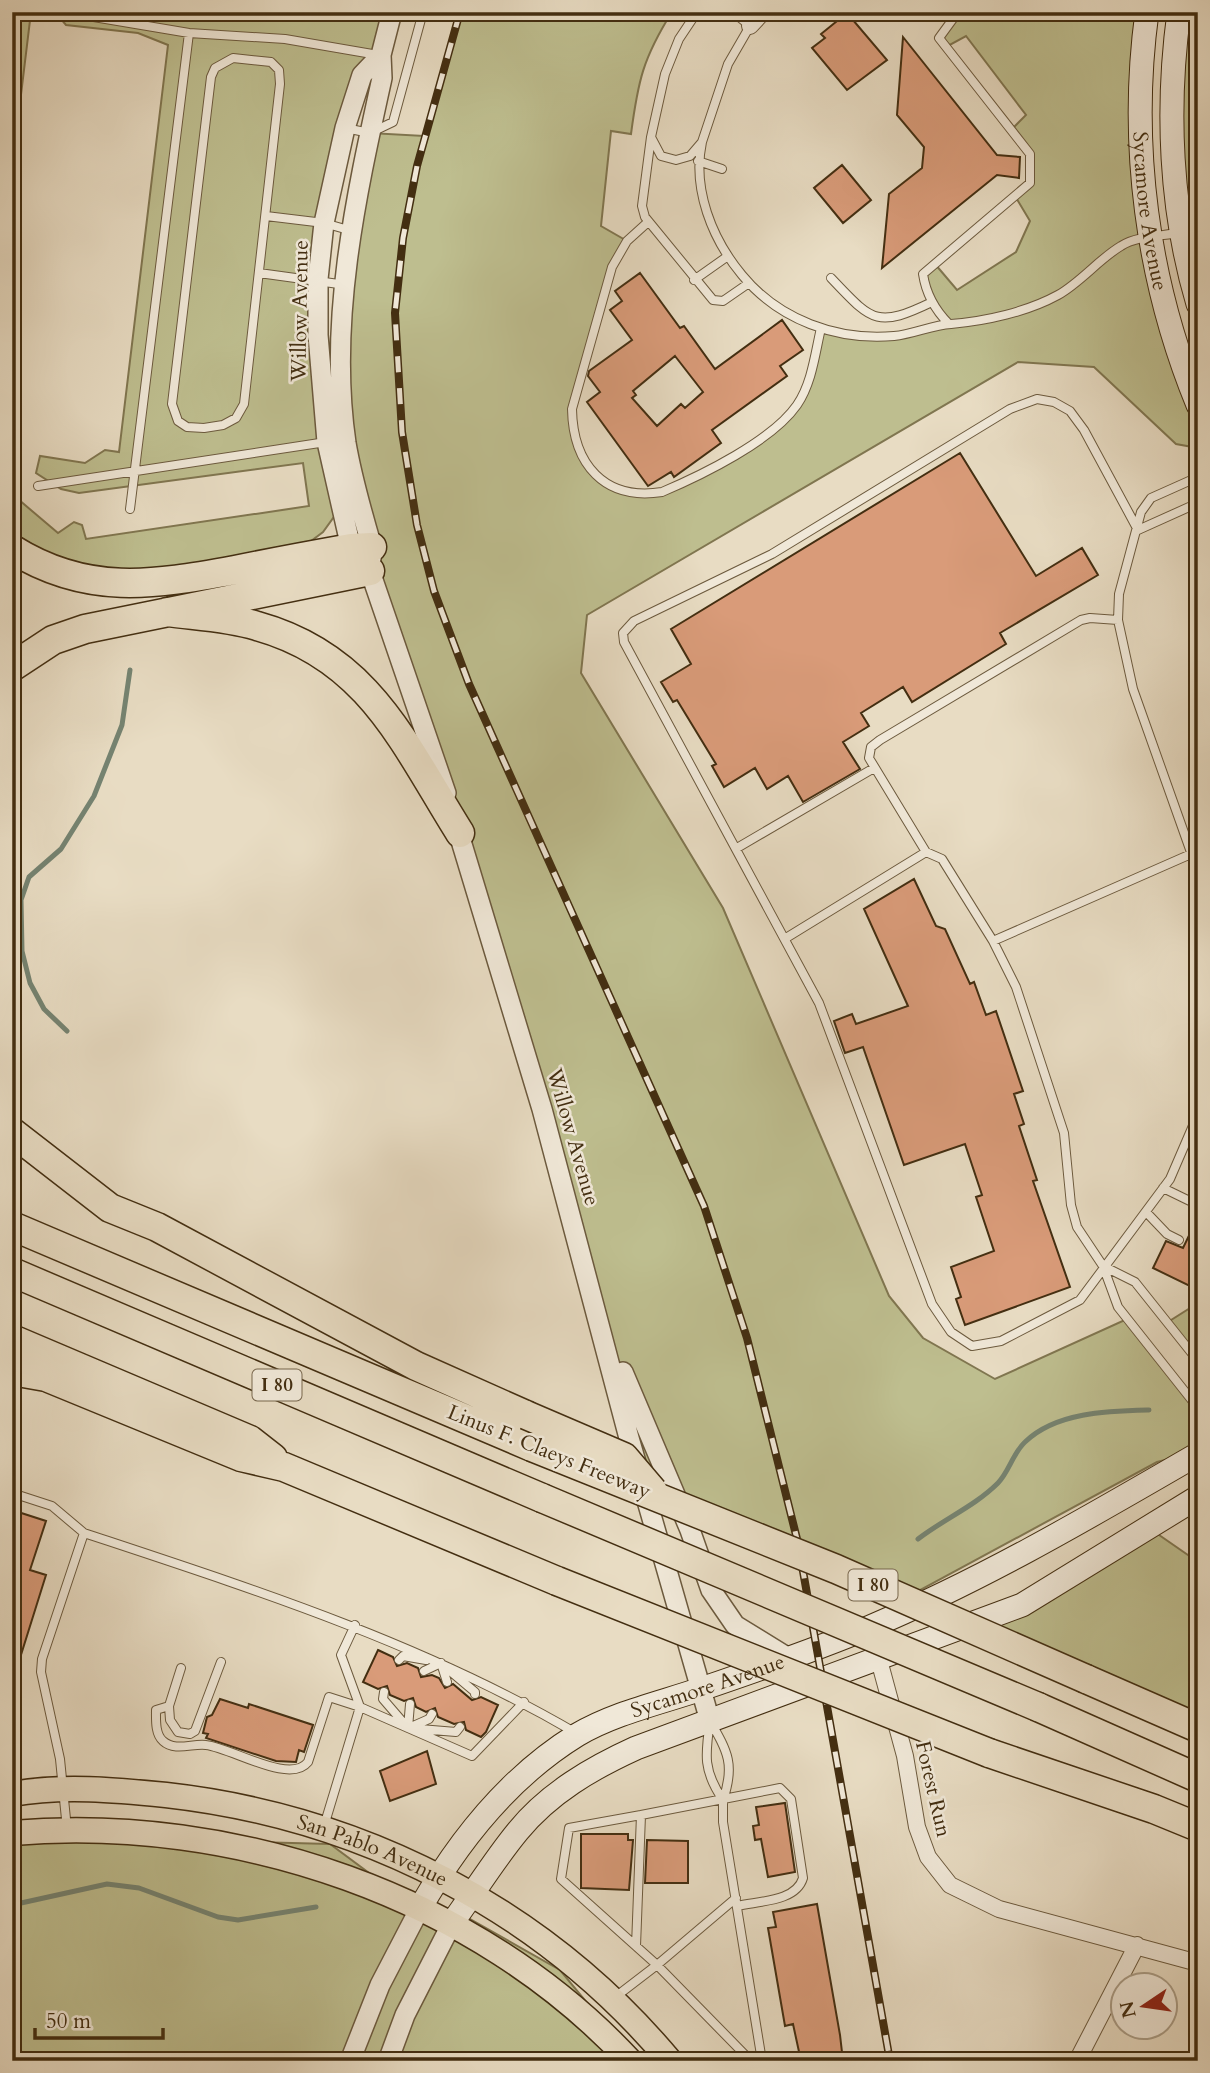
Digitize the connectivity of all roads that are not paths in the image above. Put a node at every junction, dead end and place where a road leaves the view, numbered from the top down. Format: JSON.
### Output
{"nodes":[{"id":1,"x":64,"y":12,"type":"edge"},
{"id":2,"x":392,"y":12,"type":"edge"},
{"id":3,"x":423,"y":12,"type":"edge"},
{"id":4,"x":697,"y":12,"type":"edge"},
{"id":5,"x":733,"y":12,"type":"edge"},
{"id":6,"x":763,"y":12,"type":"edge"},
{"id":7,"x":958,"y":12,"type":"edge"},
{"id":8,"x":1147,"y":12,"type":"edge"},
{"id":9,"x":1179,"y":12,"type":"edge"},
{"id":10,"x":750,"y":26,"type":"junction"},
{"id":11,"x":189,"y":33,"type":"junction"},
{"id":12,"x":381,"y":55,"type":"junction"},
{"id":13,"x":345,"y":128,"type":"junction"},
{"id":14,"x":370,"y":133,"type":"junction"},
{"id":15,"x":651,"y":137,"type":"junction"},
{"id":16,"x":702,"y":142,"type":"junction"},
{"id":17,"x":698,"y":161,"type":"junction"},
{"id":18,"x":722,"y":169,"type":"dead end"},
{"id":19,"x":266,"y":216,"type":"junction"},
{"id":20,"x":648,"y":222,"type":"junction"},
{"id":21,"x":324,"y":223,"type":"junction"},
{"id":22,"x":352,"y":231,"type":"junction"},
{"id":23,"x":1183,"y":232,"type":"junction"},
{"id":24,"x":1151,"y":238,"type":"junction"},
{"id":25,"x":728,"y":256,"type":"junction"},
{"id":26,"x":259,"y":272,"type":"junction"},
{"id":27,"x":831,"y":278,"type":"dead end"},
{"id":28,"x":318,"y":279,"type":"junction"},
{"id":29,"x":694,"y":280,"type":"junction"},
{"id":30,"x":749,"y":283,"type":"junction"},
{"id":31,"x":346,"y":285,"type":"junction"},
{"id":32,"x":932,"y":302,"type":"junction"},
{"id":33,"x":1198,"y":304,"type":"edge"},
{"id":34,"x":949,"y":324,"type":"junction"},
{"id":35,"x":821,"y":328,"type":"junction"},
{"id":36,"x":1198,"y":405,"type":"edge"},
{"id":37,"x":336,"y":442,"type":"junction"},
{"id":38,"x":134,"y":471,"type":"junction"},
{"id":39,"x":1198,"y":477,"type":"edge"},
{"id":40,"x":38,"y":486,"type":"dead end"},
{"id":41,"x":1198,"y":503,"type":"edge"},
{"id":42,"x":130,"y":509,"type":"dead end"},
{"id":43,"x":1138,"y":530,"type":"junction"},
{"id":44,"x":12,"y":549,"type":"edge"},
{"id":45,"x":364,"y":555,"type":"junction"},
{"id":46,"x":167,"y":612,"type":"junction"},
{"id":47,"x":1118,"y":620,"type":"junction"},
{"id":48,"x":12,"y":667,"type":"edge"},
{"id":49,"x":874,"y":768,"type":"junction"},
{"id":50,"x":460,"y":833,"type":"junction"},
{"id":51,"x":737,"y":848,"type":"junction"},
{"id":52,"x":926,"y":852,"type":"junction"},
{"id":53,"x":1191,"y":854,"type":"junction"},
{"id":54,"x":1198,"y":872,"type":"edge"},
{"id":55,"x":786,"y":938,"type":"junction"},
{"id":56,"x":993,"y":941,"type":"junction"},
{"id":57,"x":12,"y":1111,"type":"edge"},
{"id":58,"x":1198,"y":1114,"type":"edge"},
{"id":59,"x":12,"y":1132,"type":"edge"},
{"id":60,"x":1163,"y":1188,"type":"junction"},
{"id":61,"x":1198,"y":1205,"type":"edge"},
{"id":62,"x":1146,"y":1212,"type":"junction"},
{"id":63,"x":12,"y":1226,"type":"edge"},
{"id":64,"x":157,"y":1227,"type":"junction"},
{"id":65,"x":1179,"y":1240,"type":"dead end"},
{"id":66,"x":1103,"y":1266,"type":"junction"},
{"id":67,"x":12,"y":1272,"type":"edge"},
{"id":68,"x":593,"y":1297,"type":"junction"},
{"id":69,"x":12,"y":1339,"type":"edge"},
{"id":70,"x":1198,"y":1361,"type":"edge"},
{"id":71,"x":12,"y":1371,"type":"edge"},
{"id":72,"x":1198,"y":1408,"type":"edge"},
{"id":73,"x":1198,"y":1454,"type":"edge"},
{"id":74,"x":284,"y":1467,"type":"junction"},
{"id":75,"x":12,"y":1493,"type":"edge"},
{"id":76,"x":657,"y":1496,"type":"junction"},
{"id":77,"x":1198,"y":1497,"type":"edge"},
{"id":78,"x":84,"y":1533,"type":"junction"},
{"id":79,"x":355,"y":1625,"type":"junction"},
{"id":80,"x":870,"y":1626,"type":"junction"},
{"id":81,"x":787,"y":1657,"type":"junction"},
{"id":82,"x":879,"y":1658,"type":"junction"},
{"id":83,"x":399,"y":1660,"type":"dead end"},
{"id":84,"x":220,"y":1662,"type":"dead end"},
{"id":85,"x":441,"y":1663,"type":"junction"},
{"id":86,"x":181,"y":1668,"type":"dead end"},
{"id":87,"x":424,"y":1671,"type":"dead end"},
{"id":88,"x":447,"y":1682,"type":"dead end"},
{"id":89,"x":702,"y":1689,"type":"junction"},
{"id":90,"x":384,"y":1692,"type":"dead end"},
{"id":91,"x":475,"y":1694,"type":"dead end"},
{"id":92,"x":524,"y":1702,"type":"junction"},
{"id":93,"x":410,"y":1704,"type":"dead end"},
{"id":94,"x":169,"y":1706,"type":"junction"},
{"id":95,"x":360,"y":1707,"type":"junction"},
{"id":96,"x":432,"y":1714,"type":"dead end"},
{"id":97,"x":710,"y":1721,"type":"junction"},
{"id":98,"x":460,"y":1727,"type":"dead end"},
{"id":99,"x":408,"y":1728,"type":"junction"},
{"id":100,"x":1198,"y":1728,"type":"edge"},
{"id":101,"x":579,"y":1734,"type":"junction"},
{"id":102,"x":1198,"y":1778,"type":"edge"},
{"id":103,"x":64,"y":1789,"type":"junction"},
{"id":104,"x":12,"y":1794,"type":"edge"},
{"id":105,"x":723,"y":1800,"type":"junction"},
{"id":106,"x":641,"y":1815,"type":"junction"},
{"id":107,"x":1198,"y":1828,"type":"edge"},
{"id":108,"x":323,"y":1829,"type":"junction"},
{"id":109,"x":67,"y":1830,"type":"junction"},
{"id":110,"x":12,"y":1833,"type":"edge"},
{"id":111,"x":439,"y":1875,"type":"junction"},
{"id":112,"x":473,"y":1894,"type":"junction"},
{"id":113,"x":736,"y":1902,"type":"junction"},
{"id":114,"x":419,"y":1910,"type":"junction"},
{"id":115,"x":452,"y":1923,"type":"junction"},
{"id":116,"x":1137,"y":1945,"type":"junction"},
{"id":117,"x":636,"y":1946,"type":"junction"},
{"id":118,"x":1198,"y":1963,"type":"edge"},
{"id":119,"x":657,"y":1965,"type":"junction"},
{"id":120,"x":614,"y":1998,"type":"junction"},
{"id":121,"x":350,"y":2061,"type":"edge"},
{"id":122,"x":388,"y":2061,"type":"edge"},
{"id":123,"x":630,"y":2061,"type":"edge"},
{"id":124,"x":670,"y":2061,"type":"edge"},
{"id":125,"x":751,"y":2061,"type":"edge"},
{"id":126,"x":762,"y":2061,"type":"edge"},
{"id":127,"x":1077,"y":2061,"type":"edge"}],
"edges":[{"from":1,"to":11,"type":"lane"},
{"from":2,"to":12,"type":"street","name":"Willow Avenue"},
{"from":3,"to":14,"type":"lane"},
{"from":4,"to":15,"type":"lane"},
{"from":5,"to":10,"type":"lane"},
{"from":6,"to":10,"type":"street"},
{"from":7,"to":32,"type":"lane"},
{"from":8,"to":24,"type":"main road","name":"Sycamore Avenue"},
{"from":9,"to":23,"type":"main road","name":"Sycamore Avenue"},
{"from":10,"to":16,"type":"lane"},
{"from":11,"to":12,"type":"lane"},
{"from":11,"to":38,"type":"lane"},
{"from":12,"to":13,"type":"street","name":"Willow Avenue"},
{"from":12,"to":14,"type":"street","name":"Willow Avenue"},
{"from":13,"to":14,"type":"lane"},
{"from":13,"to":21,"type":"street","name":"Willow Avenue"},
{"from":14,"to":22,"type":"street","name":"Willow Avenue"},
{"from":15,"to":16,"type":"lane"},
{"from":15,"to":20,"type":"lane"},
{"from":16,"to":17,"type":"lane"},
{"from":17,"to":18,"type":"lane"},
{"from":17,"to":25,"type":"lane"},
{"from":19,"to":21,"type":"lane"},
{"from":19,"to":26,"type":"lane"},
{"from":19,"to":26,"type":"lane"},
{"from":20,"to":29,"type":"lane"},
{"from":20,"to":35,"type":"lane"},
{"from":21,"to":22,"type":"lane"},
{"from":21,"to":28,"type":"street","name":"Willow Avenue"},
{"from":22,"to":31,"type":"street","name":"Willow Avenue"},
{"from":23,"to":24,"type":"lane"},
{"from":23,"to":33,"type":"main road","name":"Sycamore Avenue"},
{"from":24,"to":34,"type":"lane"},
{"from":24,"to":36,"type":"main road","name":"Sycamore Avenue"},
{"from":25,"to":29,"type":"lane"},
{"from":25,"to":30,"type":"lane"},
{"from":26,"to":28,"type":"lane"},
{"from":27,"to":32,"type":"lane"},
{"from":28,"to":31,"type":"lane"},
{"from":28,"to":37,"type":"street","name":"Willow Avenue"},
{"from":29,"to":30,"type":"lane"},
{"from":30,"to":35,"type":"lane"},
{"from":31,"to":37,"type":"street","name":"Willow Avenue"},
{"from":32,"to":34,"type":"lane"},
{"from":34,"to":35,"type":"lane"},
{"from":37,"to":38,"type":"lane"},
{"from":37,"to":45,"type":"street","name":"Willow Avenue"},
{"from":38,"to":40,"type":"lane"},
{"from":38,"to":42,"type":"lane"},
{"from":39,"to":43,"type":"lane"},
{"from":41,"to":43,"type":"lane"},
{"from":43,"to":47,"type":"lane"},
{"from":43,"to":51,"type":"lane"},
{"from":44,"to":45,"type":"highway"},
{"from":45,"to":46,"type":"highway"},
{"from":45,"to":50,"type":"street","name":"Willow Avenue"},
{"from":46,"to":48,"type":"highway"},
{"from":46,"to":50,"type":"highway"},
{"from":47,"to":49,"type":"lane"},
{"from":47,"to":53,"type":"lane"},
{"from":49,"to":51,"type":"lane"},
{"from":49,"to":52,"type":"lane"},
{"from":50,"to":68,"type":"street","name":"Willow Avenue"},
{"from":51,"to":55,"type":"lane"},
{"from":52,"to":55,"type":"lane"},
{"from":52,"to":56,"type":"lane"},
{"from":53,"to":54,"type":"lane"},
{"from":53,"to":56,"type":"lane"},
{"from":55,"to":66,"type":"lane"},
{"from":56,"to":66,"type":"lane"},
{"from":57,"to":64,"type":"highway"},
{"from":58,"to":60,"type":"lane"},
{"from":59,"to":64,"type":"highway"},
{"from":60,"to":61,"type":"lane"},
{"from":60,"to":62,"type":"lane"},
{"from":62,"to":65,"type":"lane"},
{"from":62,"to":66,"type":"lane"},
{"from":63,"to":76,"type":"highway","name":"Linus F. Claeys Freeway","number":"I 80","bridge":true},
{"from":64,"to":76,"type":"highway","bridge":true},
{"from":66,"to":70,"type":"lane"},
{"from":66,"to":72,"type":"lane"},
{"from":67,"to":102,"type":"highway","name":"Linus F. Claeys Freeway","number":"I 80","bridge":true},
{"from":68,"to":81,"type":"street"},
{"from":68,"to":89,"type":"street","name":"Willow Avenue"},
{"from":69,"to":74,"type":"highway"},
{"from":71,"to":74,"type":"highway"},
{"from":73,"to":80,"type":"main road","name":"Sycamore Avenue"},
{"from":74,"to":107,"type":"highway","bridge":true},
{"from":75,"to":78,"type":"lane"},
{"from":76,"to":100,"type":"highway","name":"Linus F. Claeys Freeway","number":"I 80","bridge":true},
{"from":77,"to":82,"type":"main road","name":"Sycamore Avenue"},
{"from":78,"to":79,"type":"lane"},
{"from":78,"to":103,"type":"lane"},
{"from":79,"to":85,"type":"lane"},
{"from":79,"to":95,"type":"lane"},
{"from":80,"to":81,"type":"main road","name":"Sycamore Avenue"},
{"from":80,"to":82,"type":"street","name":"Forest Run"},
{"from":81,"to":89,"type":"main road","name":"Sycamore Avenue"},
{"from":82,"to":97,"type":"main road","name":"Sycamore Avenue"},
{"from":82,"to":116,"type":"street","name":"Forest Run"},
{"from":83,"to":85,"type":"lane"},
{"from":84,"to":94,"type":"lane"},
{"from":85,"to":87,"type":"lane"},
{"from":85,"to":88,"type":"lane"},
{"from":85,"to":91,"type":"lane"},
{"from":85,"to":92,"type":"lane"},
{"from":86,"to":94,"type":"lane"},
{"from":89,"to":97,"type":"street","name":"Willow Avenue"},
{"from":89,"to":101,"type":"main road","name":"Sycamore Avenue"},
{"from":90,"to":99,"type":"lane"},
{"from":92,"to":99,"type":"lane"},
{"from":92,"to":101,"type":"lane"},
{"from":93,"to":99,"type":"lane"},
{"from":94,"to":95,"type":"lane"},
{"from":95,"to":99,"type":"lane"},
{"from":95,"to":108,"type":"lane"},
{"from":96,"to":99,"type":"lane"},
{"from":97,"to":105,"type":"lane"},
{"from":97,"to":105,"type":"lane"},
{"from":97,"to":112,"type":"main road","name":"Sycamore Avenue"},
{"from":98,"to":99,"type":"lane"},
{"from":101,"to":111,"type":"main road","name":"Sycamore Avenue"},
{"from":103,"to":104,"type":"main road","name":"San Pablo Avenue"},
{"from":103,"to":108,"type":"main road","name":"San Pablo Avenue"},
{"from":103,"to":109,"type":"lane"},
{"from":105,"to":106,"type":"lane"},
{"from":105,"to":113,"type":"lane"},
{"from":105,"to":113,"type":"lane"},
{"from":106,"to":117,"type":"lane"},
{"from":106,"to":117,"type":"lane"},
{"from":108,"to":111,"type":"main road","name":"San Pablo Avenue"},
{"from":109,"to":110,"type":"main road","name":"San Pablo Avenue"},
{"from":109,"to":114,"type":"main road","name":"San Pablo Avenue"},
{"from":111,"to":112,"type":"main road","name":"San Pablo Avenue"},
{"from":111,"to":114,"type":"main road","name":"Sycamore Avenue"},
{"from":112,"to":115,"type":"main road","name":"Sycamore Avenue"},
{"from":112,"to":120,"type":"main road","name":"San Pablo Avenue"},
{"from":113,"to":119,"type":"lane"},
{"from":113,"to":126,"type":"lane"},
{"from":114,"to":115,"type":"main road","name":"San Pablo Avenue"},
{"from":114,"to":121,"type":"street","name":"Sycamore Avenue"},
{"from":115,"to":122,"type":"street","name":"Sycamore Avenue"},
{"from":115,"to":123,"type":"main road","name":"San Pablo Avenue"},
{"from":116,"to":118,"type":"street","name":"Forest Run"},
{"from":116,"to":127,"type":"street"},
{"from":117,"to":119,"type":"lane"},
{"from":119,"to":120,"type":"lane"},
{"from":119,"to":125,"type":"lane"},
{"from":120,"to":124,"type":"main road","name":"San Pablo Avenue"}]}
